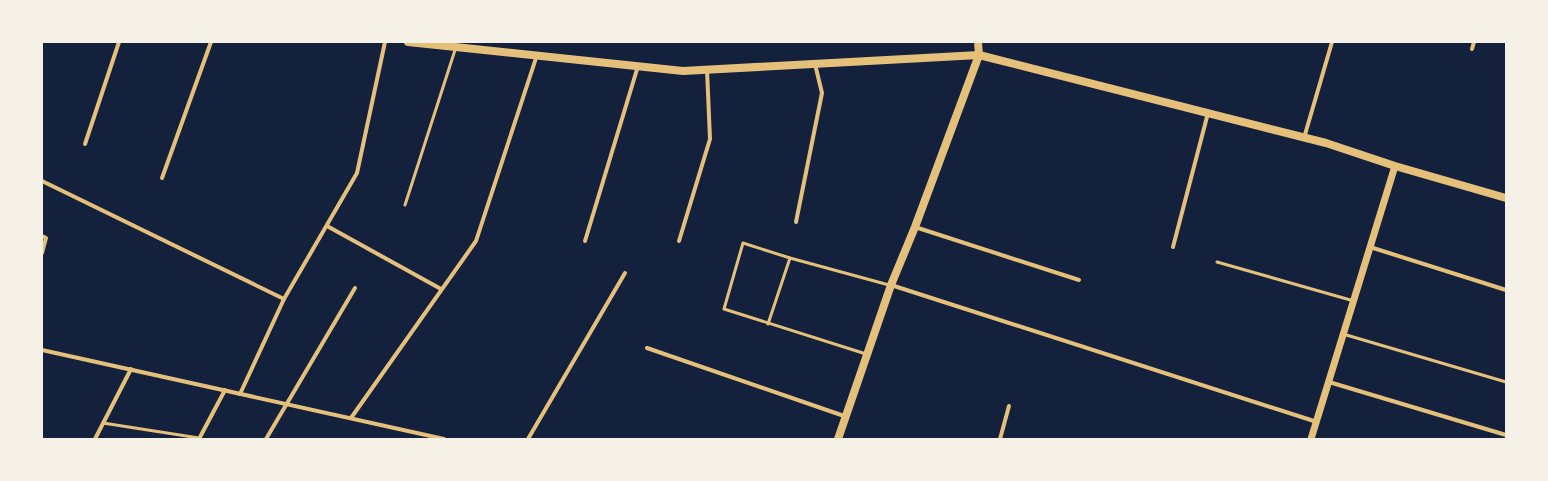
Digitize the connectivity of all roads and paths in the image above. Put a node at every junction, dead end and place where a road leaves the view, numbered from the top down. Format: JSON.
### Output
{"nodes":[{"id":1,"x":119,"y":42,"type":"edge"},
{"id":2,"x":211,"y":42,"type":"edge"},
{"id":3,"x":385,"y":42,"type":"edge"},
{"id":4,"x":408,"y":42,"type":"edge"},
{"id":5,"x":978,"y":42,"type":"edge"},
{"id":6,"x":1332,"y":42,"type":"edge"},
{"id":7,"x":1474,"y":42,"type":"edge"},
{"id":8,"x":456,"y":47,"type":"junction"},
{"id":9,"x":1472,"y":49,"type":"dead end"},
{"id":10,"x":537,"y":55,"type":"junction"},
{"id":11,"x":979,"y":55,"type":"junction"},
{"id":12,"x":815,"y":64,"type":"junction"},
{"id":13,"x":638,"y":66,"type":"junction"},
{"id":14,"x":707,"y":70,"type":"junction"},
{"id":15,"x":1208,"y":113,"type":"junction"},
{"id":16,"x":1304,"y":138,"type":"junction"},
{"id":17,"x":85,"y":144,"type":"dead end"},
{"id":18,"x":1395,"y":166,"type":"junction"},
{"id":19,"x":162,"y":178,"type":"dead end"},
{"id":20,"x":42,"y":181,"type":"edge"},
{"id":21,"x":1506,"y":198,"type":"edge"},
{"id":22,"x":405,"y":205,"type":"dead end"},
{"id":23,"x":796,"y":222,"type":"dead end"},
{"id":24,"x":327,"y":226,"type":"junction"},
{"id":25,"x":915,"y":227,"type":"junction"},
{"id":26,"x":42,"y":236,"type":"edge"},
{"id":27,"x":679,"y":240,"type":"dead end"},
{"id":28,"x":585,"y":241,"type":"dead end"},
{"id":29,"x":1173,"y":247,"type":"dead end"},
{"id":30,"x":1370,"y":247,"type":"junction"},
{"id":31,"x":42,"y":253,"type":"edge"},
{"id":32,"x":790,"y":258,"type":"junction"},
{"id":33,"x":1217,"y":262,"type":"dead end"},
{"id":34,"x":624,"y":273,"type":"dead end"},
{"id":35,"x":1079,"y":280,"type":"dead end"},
{"id":36,"x":891,"y":286,"type":"junction"},
{"id":37,"x":355,"y":288,"type":"dead end"},
{"id":38,"x":441,"y":289,"type":"junction"},
{"id":39,"x":1506,"y":290,"type":"edge"},
{"id":40,"x":284,"y":299,"type":"junction"},
{"id":41,"x":1354,"y":301,"type":"junction"},
{"id":42,"x":768,"y":324,"type":"junction"},
{"id":43,"x":1343,"y":334,"type":"junction"},
{"id":44,"x":647,"y":348,"type":"dead end"},
{"id":45,"x":42,"y":350,"type":"edge"},
{"id":46,"x":868,"y":355,"type":"junction"},
{"id":47,"x":131,"y":369,"type":"junction"},
{"id":48,"x":1329,"y":382,"type":"junction"},
{"id":49,"x":1506,"y":382,"type":"edge"},
{"id":50,"x":225,"y":390,"type":"junction"},
{"id":51,"x":240,"y":394,"type":"junction"},
{"id":52,"x":286,"y":404,"type":"junction"},
{"id":53,"x":1009,"y":406,"type":"dead end"},
{"id":54,"x":847,"y":417,"type":"junction"},
{"id":55,"x":351,"y":418,"type":"junction"},
{"id":56,"x":1317,"y":422,"type":"junction"},
{"id":57,"x":103,"y":423,"type":"junction"},
{"id":58,"x":1506,"y":435,"type":"edge"},
{"id":59,"x":95,"y":439,"type":"edge"},
{"id":60,"x":199,"y":439,"type":"edge"},
{"id":61,"x":266,"y":439,"type":"edge"},
{"id":62,"x":444,"y":439,"type":"edge"},
{"id":63,"x":528,"y":439,"type":"edge"},
{"id":64,"x":838,"y":439,"type":"edge"},
{"id":65,"x":1000,"y":439,"type":"edge"},
{"id":66,"x":1311,"y":439,"type":"edge"}],
"edges":[{"from":1,"to":17,"type":"street"},
{"from":2,"to":19,"type":"street"},
{"from":3,"to":24,"type":"street"},
{"from":4,"to":8,"type":"main road"},
{"from":5,"to":11,"type":"main road"},
{"from":6,"to":16,"type":"street"},
{"from":7,"to":9,"type":"street"},
{"from":8,"to":10,"type":"main road"},
{"from":8,"to":22,"type":"lane"},
{"from":10,"to":13,"type":"main road"},
{"from":10,"to":38,"type":"street"},
{"from":11,"to":12,"type":"main road"},
{"from":11,"to":15,"type":"main road"},
{"from":11,"to":25,"type":"main road"},
{"from":12,"to":14,"type":"main road"},
{"from":12,"to":23,"type":"street"},
{"from":13,"to":14,"type":"main road"},
{"from":13,"to":28,"type":"street"},
{"from":14,"to":27,"type":"street"},
{"from":15,"to":16,"type":"main road"},
{"from":15,"to":29,"type":"street"},
{"from":16,"to":18,"type":"main road"},
{"from":18,"to":21,"type":"main road"},
{"from":18,"to":30,"type":"street"},
{"from":20,"to":40,"type":"street"},
{"from":24,"to":38,"type":"street"},
{"from":24,"to":40,"type":"street"},
{"from":25,"to":35,"type":"street"},
{"from":25,"to":36,"type":"main road"},
{"from":26,"to":31,"type":"street"},
{"from":30,"to":39,"type":"street"},
{"from":30,"to":41,"type":"street"},
{"from":32,"to":36,"type":"lane"},
{"from":32,"to":42,"type":"lane"},
{"from":32,"to":42,"type":"lane"},
{"from":33,"to":41,"type":"lane"},
{"from":34,"to":63,"type":"street"},
{"from":36,"to":46,"type":"main road"},
{"from":36,"to":56,"type":"street"},
{"from":37,"to":52,"type":"street"},
{"from":38,"to":55,"type":"street"},
{"from":40,"to":51,"type":"street"},
{"from":41,"to":43,"type":"street"},
{"from":42,"to":46,"type":"lane"},
{"from":43,"to":48,"type":"street"},
{"from":43,"to":49,"type":"lane"},
{"from":44,"to":54,"type":"street"},
{"from":45,"to":47,"type":"street"},
{"from":46,"to":54,"type":"main road"},
{"from":47,"to":50,"type":"street"},
{"from":47,"to":57,"type":"street"},
{"from":48,"to":56,"type":"street"},
{"from":48,"to":58,"type":"street"},
{"from":50,"to":51,"type":"street"},
{"from":50,"to":60,"type":"street"},
{"from":51,"to":52,"type":"street"},
{"from":52,"to":55,"type":"street"},
{"from":52,"to":61,"type":"street"},
{"from":53,"to":65,"type":"street"},
{"from":54,"to":64,"type":"main road"},
{"from":55,"to":62,"type":"street"},
{"from":56,"to":66,"type":"street"},
{"from":57,"to":59,"type":"street"},
{"from":57,"to":60,"type":"lane"}]}
